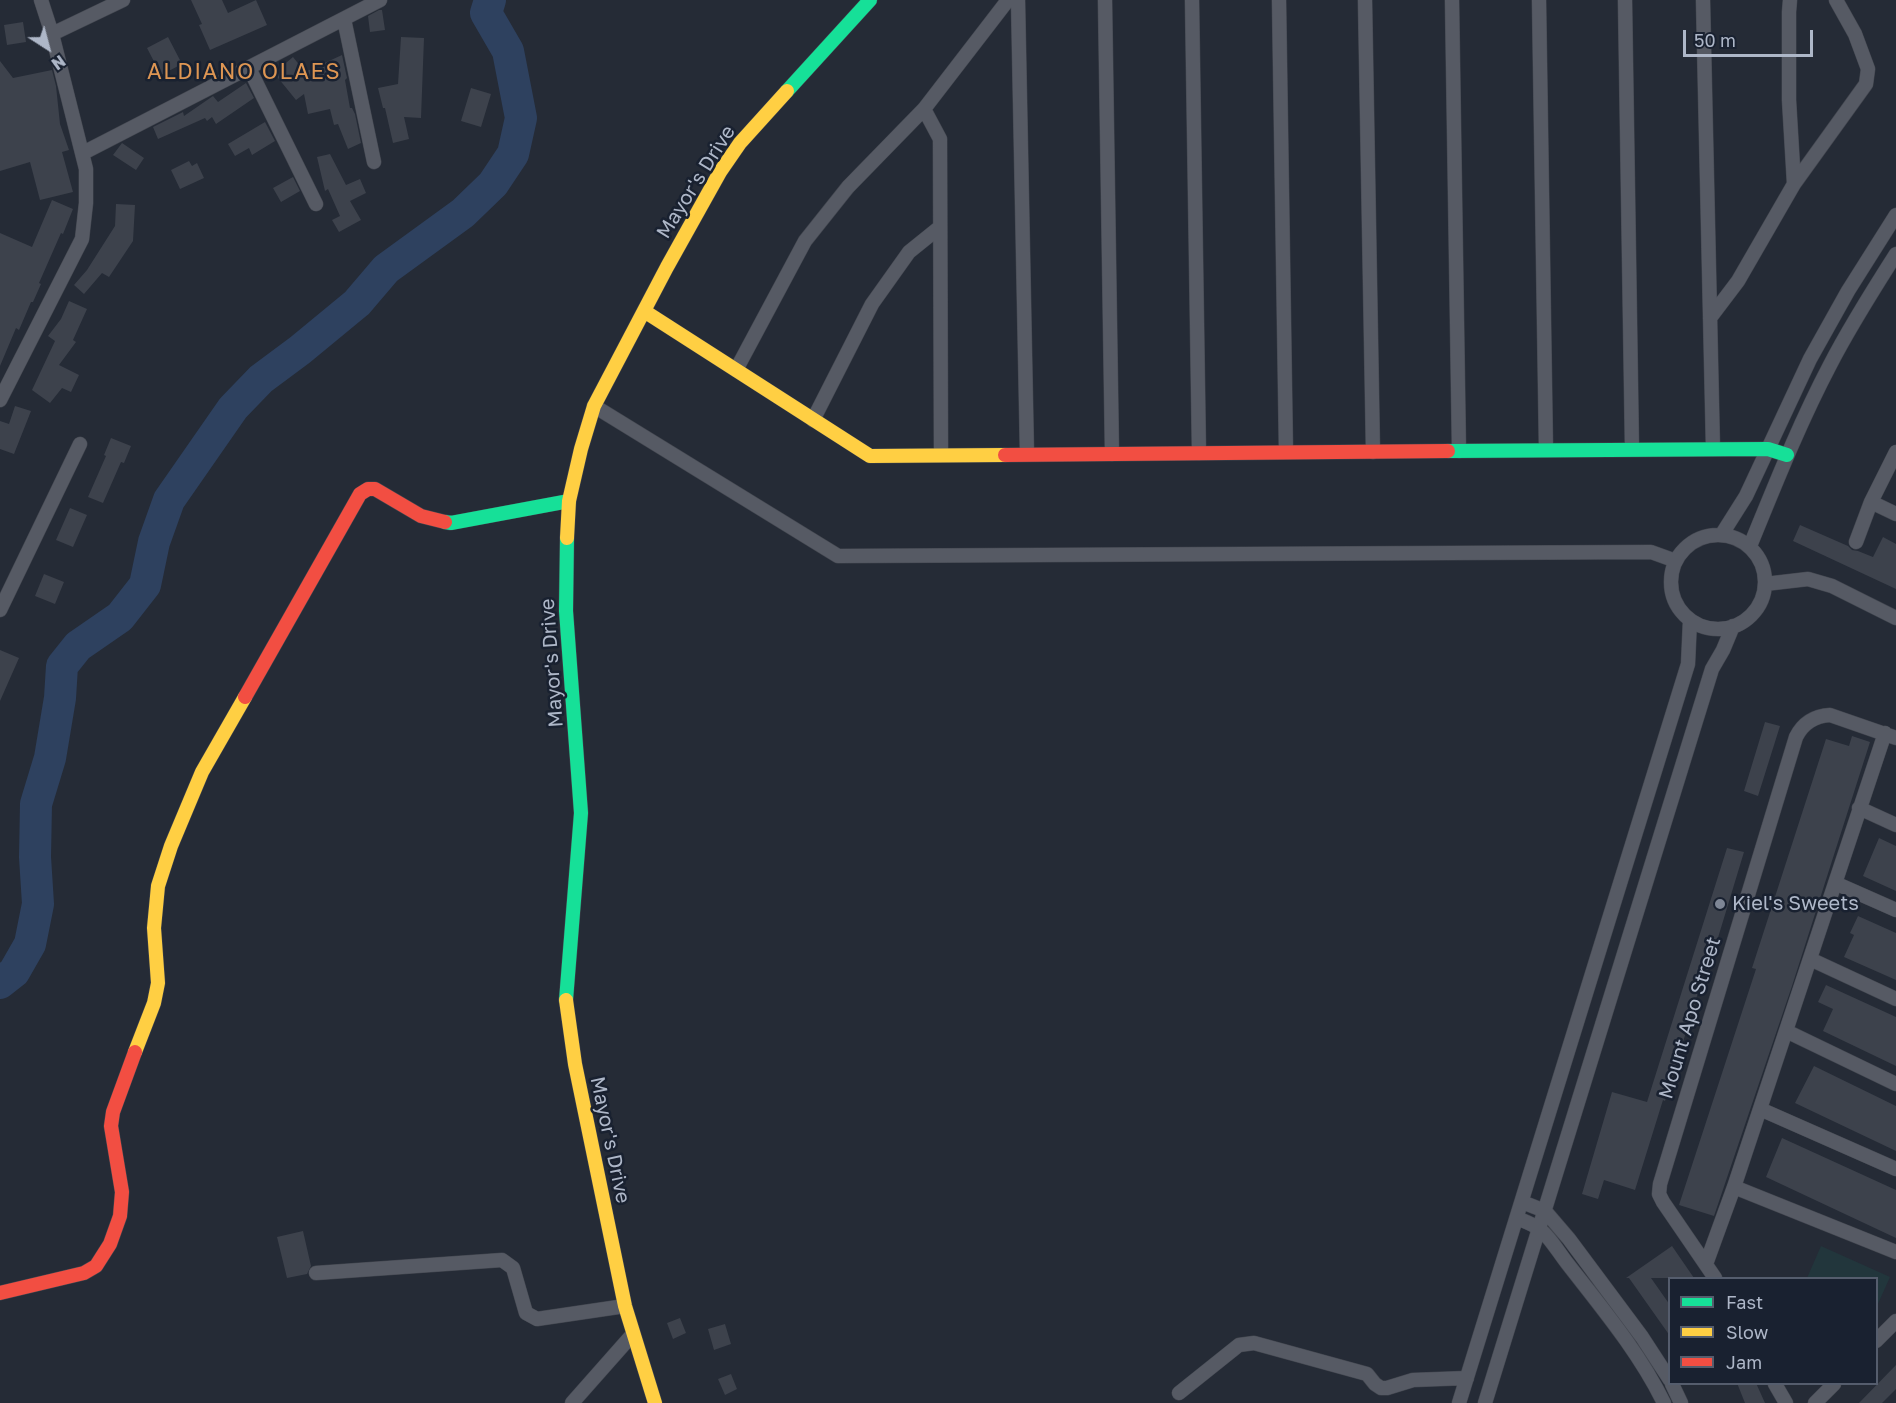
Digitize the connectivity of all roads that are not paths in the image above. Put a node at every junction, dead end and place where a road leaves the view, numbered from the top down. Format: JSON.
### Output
{"nodes":[{"id":1,"x":41,"y":0,"type":"edge"},
{"id":2,"x":123,"y":0,"type":"edge"},
{"id":3,"x":380,"y":0,"type":"edge"},
{"id":4,"x":870,"y":0,"type":"edge"},
{"id":5,"x":1008,"y":0,"type":"edge"},
{"id":6,"x":1018,"y":0,"type":"edge"},
{"id":7,"x":1105,"y":0,"type":"edge"},
{"id":8,"x":1192,"y":0,"type":"edge"},
{"id":9,"x":1279,"y":0,"type":"edge"},
{"id":10,"x":1365,"y":0,"type":"edge"},
{"id":11,"x":1452,"y":0,"type":"edge"},
{"id":12,"x":1539,"y":0,"type":"edge"},
{"id":13,"x":1625,"y":0,"type":"edge"},
{"id":14,"x":1703,"y":0,"type":"edge"},
{"id":15,"x":1790,"y":0,"type":"edge"},
{"id":16,"x":1836,"y":0,"type":"edge"},
{"id":17,"x":344,"y":19,"type":"junction"},
{"id":18,"x":52,"y":34,"type":"junction"},
{"id":19,"x":249,"y":68,"type":"junction"},
{"id":20,"x":924,"y":109,"type":"junction"},
{"id":21,"x":83,"y":153,"type":"junction"},
{"id":22,"x":374,"y":162,"type":"dead end"},
{"id":23,"x":1794,"y":184,"type":"junction"},
{"id":24,"x":316,"y":204,"type":"dead end"},
{"id":25,"x":1896,"y":215,"type":"edge"},
{"id":26,"x":940,"y":227,"type":"junction"},
{"id":27,"x":1896,"y":254,"type":"edge"},
{"id":28,"x":644,"y":311,"type":"junction"},
{"id":29,"x":1710,"y":318,"type":"junction"},
{"id":30,"x":736,"y":370,"type":"junction"},
{"id":31,"x":0,"y":400,"type":"edge"},
{"id":32,"x":594,"y":406,"type":"junction"},
{"id":33,"x":813,"y":420,"type":"junction"},
{"id":34,"x":80,"y":444,"type":"dead end"},
{"id":35,"x":1632,"y":449,"type":"junction"},
{"id":36,"x":1713,"y":449,"type":"junction"},
{"id":37,"x":1768,"y":449,"type":"junction"},
{"id":38,"x":1546,"y":450,"type":"junction"},
{"id":39,"x":1459,"y":451,"type":"junction"},
{"id":40,"x":1286,"y":452,"type":"junction"},
{"id":41,"x":1372,"y":452,"type":"junction"},
{"id":42,"x":1896,"y":452,"type":"edge"},
{"id":43,"x":1199,"y":453,"type":"junction"},
{"id":44,"x":1027,"y":454,"type":"junction"},
{"id":45,"x":1112,"y":454,"type":"junction"},
{"id":46,"x":941,"y":455,"type":"junction"},
{"id":47,"x":1787,"y":455,"type":"junction"},
{"id":48,"x":569,"y":501,"type":"junction"},
{"id":49,"x":1871,"y":502,"type":"junction"},
{"id":50,"x":1896,"y":514,"type":"edge"},
{"id":51,"x":1722,"y":534,"type":"junction"},
{"id":52,"x":1856,"y":542,"type":"dead end"},
{"id":53,"x":1750,"y":546,"type":"junction"},
{"id":54,"x":1676,"y":561,"type":"junction"},
{"id":55,"x":1765,"y":584,"type":"junction"},
{"id":56,"x":0,"y":610,"type":"edge"},
{"id":57,"x":1896,"y":618,"type":"edge"},
{"id":58,"x":1690,"y":620,"type":"junction"},
{"id":59,"x":1733,"y":626,"type":"junction"},
{"id":60,"x":1890,"y":735,"type":"edge"},
{"id":61,"x":1859,"y":808,"type":"junction"},
{"id":62,"x":1896,"y":825,"type":"edge"},
{"id":63,"x":1835,"y":883,"type":"junction"},
{"id":64,"x":1896,"y":910,"type":"edge"},
{"id":65,"x":1810,"y":959,"type":"junction"},
{"id":66,"x":1896,"y":999,"type":"edge"},
{"id":67,"x":1786,"y":1031,"type":"junction"},
{"id":68,"x":1896,"y":1084,"type":"edge"},
{"id":69,"x":1760,"y":1109,"type":"junction"},
{"id":70,"x":1896,"y":1169,"type":"edge"},
{"id":71,"x":1734,"y":1187,"type":"junction"},
{"id":72,"x":1522,"y":1202,"type":"junction"},
{"id":73,"x":1545,"y":1211,"type":"junction"},
{"id":74,"x":1517,"y":1218,"type":"junction"},
{"id":75,"x":1540,"y":1228,"type":"junction"},
{"id":76,"x":1896,"y":1252,"type":"edge"},
{"id":77,"x":1706,"y":1264,"type":"junction"},
{"id":78,"x":316,"y":1273,"type":"dead end"},
{"id":79,"x":1714,"y":1277,"type":"edge"},
{"id":80,"x":0,"y":1293,"type":"edge"},
{"id":81,"x":625,"y":1306,"type":"junction"},
{"id":82,"x":1896,"y":1321,"type":"edge"},
{"id":83,"x":633,"y":1334,"type":"junction"},
{"id":84,"x":1878,"y":1339,"type":"edge"},
{"id":85,"x":1668,"y":1377,"type":"edge"},
{"id":86,"x":1467,"y":1378,"type":"junction"},
{"id":87,"x":1672,"y":1385,"type":"edge"},
{"id":88,"x":1776,"y":1385,"type":"edge"},
{"id":89,"x":1832,"y":1385,"type":"edge"},
{"id":90,"x":1179,"y":1393,"type":"dead end"},
{"id":91,"x":572,"y":1403,"type":"edge"},
{"id":92,"x":655,"y":1403,"type":"edge"},
{"id":93,"x":1459,"y":1403,"type":"edge"},
{"id":94,"x":1485,"y":1403,"type":"edge"},
{"id":95,"x":1664,"y":1403,"type":"edge"},
{"id":96,"x":1681,"y":1403,"type":"edge"},
{"id":97,"x":1786,"y":1403,"type":"edge"},
{"id":98,"x":1815,"y":1403,"type":"edge"}],
"edges":[{"from":1,"to":18,"type":"street"},
{"from":2,"to":18,"type":"street"},
{"from":3,"to":17,"type":"street"},
{"from":4,"to":28,"type":"street","name":"Mayor's Drive"},
{"from":5,"to":20,"type":"street"},
{"from":6,"to":44,"type":"street"},
{"from":7,"to":45,"type":"street"},
{"from":8,"to":43,"type":"street"},
{"from":9,"to":40,"type":"street"},
{"from":10,"to":41,"type":"street"},
{"from":11,"to":39,"type":"street"},
{"from":12,"to":38,"type":"street"},
{"from":13,"to":35,"type":"street"},
{"from":14,"to":29,"type":"street"},
{"from":15,"to":23,"type":"street"},
{"from":16,"to":23,"type":"street"},
{"from":17,"to":19,"type":"street"},
{"from":17,"to":22,"type":"street"},
{"from":18,"to":21,"type":"street"},
{"from":19,"to":21,"type":"street"},
{"from":19,"to":24,"type":"street"},
{"from":20,"to":26,"type":"street"},
{"from":20,"to":30,"type":"street"},
{"from":21,"to":31,"type":"street"},
{"from":23,"to":29,"type":"street"},
{"from":25,"to":37,"type":"street"},
{"from":26,"to":33,"type":"street"},
{"from":26,"to":46,"type":"street"},
{"from":27,"to":47,"type":"street"},
{"from":28,"to":30,"type":"street"},
{"from":28,"to":32,"type":"street","name":"Mayor's Drive"},
{"from":29,"to":36,"type":"street"},
{"from":30,"to":33,"type":"street"},
{"from":32,"to":48,"type":"street","name":"Mayor's Drive"},
{"from":32,"to":54,"type":"street"},
{"from":33,"to":46,"type":"street"},
{"from":34,"to":56,"type":"street"},
{"from":35,"to":36,"type":"street"},
{"from":35,"to":38,"type":"street"},
{"from":36,"to":37,"type":"street"},
{"from":37,"to":47,"type":"street"},
{"from":37,"to":51,"type":"street"},
{"from":38,"to":39,"type":"street"},
{"from":39,"to":41,"type":"street"},
{"from":40,"to":41,"type":"street"},
{"from":40,"to":43,"type":"street"},
{"from":42,"to":49,"type":"street"},
{"from":43,"to":45,"type":"street"},
{"from":44,"to":45,"type":"street"},
{"from":44,"to":46,"type":"street"},
{"from":47,"to":53,"type":"street"},
{"from":48,"to":80,"type":"street"},
{"from":48,"to":81,"type":"street","name":"Mayor's Drive"},
{"from":49,"to":50,"type":"street"},
{"from":49,"to":52,"type":"street"},
{"from":51,"to":53,"type":"street"},
{"from":51,"to":54,"type":"street"},
{"from":53,"to":55,"type":"street"},
{"from":54,"to":58,"type":"street"},
{"from":55,"to":57,"type":"street"},
{"from":55,"to":59,"type":"street"},
{"from":58,"to":59,"type":"street"},
{"from":58,"to":72,"type":"street"},
{"from":59,"to":73,"type":"street"},
{"from":60,"to":61,"type":"street"},
{"from":60,"to":77,"type":"street","name":"Mount Apo Street"},
{"from":61,"to":62,"type":"street"},
{"from":61,"to":63,"type":"street"},
{"from":63,"to":64,"type":"street"},
{"from":63,"to":65,"type":"street"},
{"from":65,"to":66,"type":"street"},
{"from":65,"to":67,"type":"street"},
{"from":67,"to":68,"type":"street"},
{"from":67,"to":69,"type":"street"},
{"from":69,"to":70,"type":"street"},
{"from":69,"to":71,"type":"street"},
{"from":71,"to":76,"type":"street"},
{"from":71,"to":77,"type":"street"},
{"from":72,"to":73,"type":"street"},
{"from":72,"to":74,"type":"street"},
{"from":73,"to":75,"type":"street"},
{"from":73,"to":85,"type":"street"},
{"from":74,"to":75,"type":"street"},
{"from":74,"to":86,"type":"street"},
{"from":75,"to":94,"type":"street"},
{"from":75,"to":95,"type":"street"},
{"from":77,"to":79,"type":"street"},
{"from":78,"to":81,"type":"street"},
{"from":81,"to":83,"type":"street","name":"Mayor's Drive"},
{"from":82,"to":84,"type":"street"},
{"from":83,"to":91,"type":"street"},
{"from":83,"to":92,"type":"street","name":"Mayor's Drive"},
{"from":86,"to":90,"type":"street"},
{"from":86,"to":93,"type":"street"},
{"from":87,"to":96,"type":"street"},
{"from":88,"to":97,"type":"street"},
{"from":89,"to":98,"type":"street"}]}
